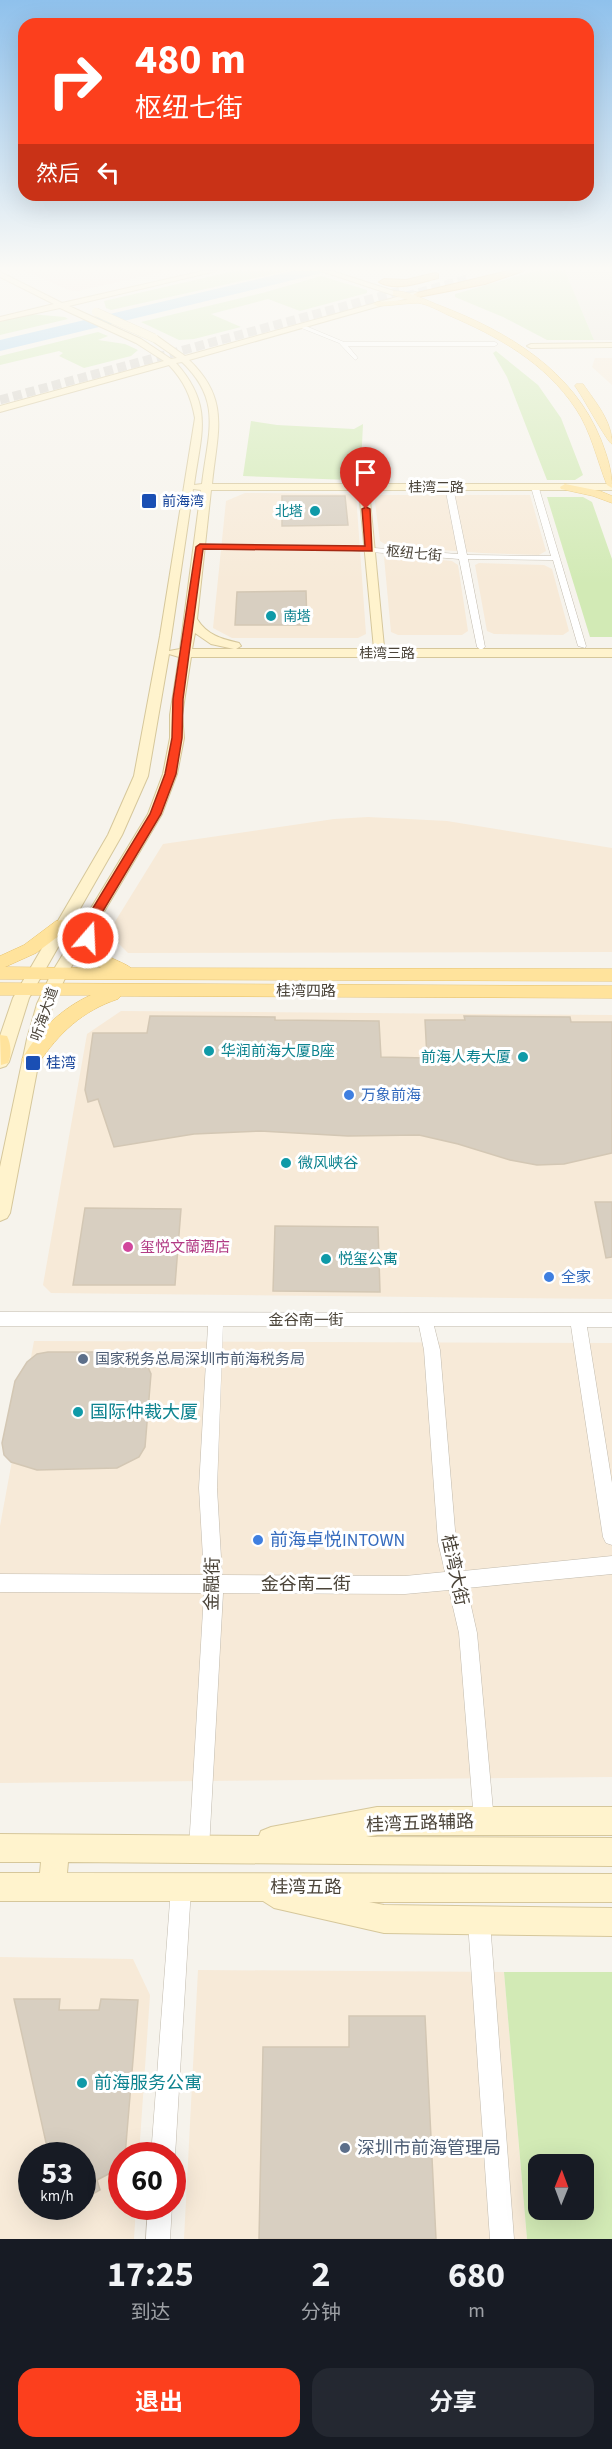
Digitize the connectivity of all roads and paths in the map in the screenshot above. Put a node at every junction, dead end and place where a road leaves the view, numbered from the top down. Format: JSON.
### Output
{"nodes":[{"id":1,"x":108,"y":375,"type":"edge"},
{"id":2,"x":113,"y":375,"type":"edge"},
{"id":3,"x":182,"y":375,"type":"edge"},
{"id":4,"x":198,"y":375,"type":"edge"},
{"id":5,"x":553,"y":375,"type":"edge"},
{"id":6,"x":573,"y":379,"type":"dead end"},
{"id":7,"x":0,"y":403,"type":"edge"},
{"id":8,"x":0,"y":409,"type":"edge"},
{"id":9,"x":612,"y":441,"type":"edge"},
{"id":10,"x":604,"y":465,"type":"junction"},
{"id":11,"x":209,"y":469,"type":"junction"},
{"id":12,"x":612,"y":486,"type":"edge"},
{"id":13,"x":189,"y":487,"type":"junction"},
{"id":14,"x":207,"y":487,"type":"junction"},
{"id":15,"x":253,"y":487,"type":"junction"},
{"id":16,"x":364,"y":487,"type":"junction"},
{"id":17,"x":449,"y":487,"type":"junction"},
{"id":18,"x":535,"y":487,"type":"junction"},
{"id":19,"x":565,"y":487,"type":"junction"},
{"id":20,"x":612,"y":500,"type":"edge"},
{"id":21,"x":204,"y":508,"type":"junction"},
{"id":22,"x":200,"y":547,"type":"junction"},
{"id":23,"x":369,"y":549,"type":"junction"},
{"id":24,"x":463,"y":557,"type":"junction"},
{"id":25,"x":556,"y":558,"type":"junction"},
{"id":26,"x":191,"y":619,"type":"junction"},
{"id":27,"x":582,"y":646,"type":"junction"},
{"id":28,"x":612,"y":646,"type":"edge"},
{"id":29,"x":378,"y":647,"type":"junction"},
{"id":30,"x":481,"y":647,"type":"junction"},
{"id":31,"x":163,"y":650,"type":"junction"},
{"id":32,"x":186,"y":650,"type":"junction"},
{"id":33,"x":245,"y":650,"type":"junction"},
{"id":34,"x":612,"y":653,"type":"edge"},
{"id":35,"x":180,"y":684,"type":"junction"},
{"id":36,"x":62,"y":925,"type":"junction"},
{"id":37,"x":88,"y":926,"type":"junction"},
{"id":38,"x":0,"y":963,"type":"edge"},
{"id":39,"x":0,"y":973,"type":"edge"},
{"id":40,"x":612,"y":975,"type":"edge"},
{"id":41,"x":30,"y":981,"type":"junction"},
{"id":42,"x":55,"y":981,"type":"junction"},
{"id":43,"x":137,"y":982,"type":"junction"},
{"id":44,"x":0,"y":988,"type":"edge"},
{"id":45,"x":612,"y":992,"type":"edge"},
{"id":46,"x":0,"y":1041,"type":"edge"},
{"id":47,"x":31,"y":1059,"type":"junction"},
{"id":48,"x":0,"y":1060,"type":"edge"},
{"id":49,"x":0,"y":1213,"type":"edge"},
{"id":50,"x":0,"y":1319,"type":"edge"},
{"id":51,"x":216,"y":1319,"type":"junction"},
{"id":52,"x":425,"y":1320,"type":"junction"},
{"id":53,"x":578,"y":1320,"type":"junction"},
{"id":54,"x":612,"y":1320,"type":"edge"},
{"id":55,"x":612,"y":1537,"type":"edge"},
{"id":56,"x":612,"y":1565,"type":"edge"},
{"id":57,"x":456,"y":1582,"type":"junction"},
{"id":58,"x":0,"y":1583,"type":"edge"},
{"id":59,"x":214,"y":1584,"type":"junction"},
{"id":60,"x":484,"y":1821,"type":"junction"},
{"id":61,"x":612,"y":1821,"type":"edge"},
{"id":62,"x":0,"y":1848,"type":"edge"},
{"id":63,"x":56,"y":1848,"type":"junction"},
{"id":64,"x":199,"y":1849,"type":"junction"},
{"id":65,"x":230,"y":1849,"type":"junction"},
{"id":66,"x":612,"y":1852,"type":"edge"},
{"id":67,"x":52,"y":1886,"type":"junction"},
{"id":68,"x":243,"y":1887,"type":"junction"},
{"id":69,"x":7,"y":1888,"type":"edge"},
{"id":70,"x":181,"y":1888,"type":"junction"},
{"id":71,"x":612,"y":1888,"type":"edge"},
{"id":72,"x":479,"y":1922,"type":"junction"},
{"id":73,"x":612,"y":1922,"type":"edge"},
{"id":74,"x":165,"y":2142,"type":"edge"},
{"id":75,"x":159,"y":2220,"type":"edge"},
{"id":76,"x":158,"y":2239,"type":"edge"},
{"id":77,"x":502,"y":2239,"type":"edge"}],
"edges":[{"from":1,"to":7,"type":"main road"},
{"from":2,"to":8,"type":"main road"},
{"from":3,"to":13,"type":"main road","name":"听海大道"},
{"from":4,"to":11,"type":"main road","name":"听海大道"},
{"from":5,"to":10,"type":"main road"},
{"from":6,"to":9,"type":"main road"},
{"from":10,"to":12,"type":"main road"},
{"from":10,"to":19,"type":"main road"},
{"from":11,"to":14,"type":"main road","name":"听海大道"},
{"from":11,"to":15,"type":"main road"},
{"from":12,"to":19,"type":"main road","name":"桂湾二路"},
{"from":13,"to":14,"type":"main road","name":"桂湾二路"},
{"from":13,"to":31,"type":"main road","name":"听海大道"},
{"from":14,"to":15,"type":"main road","name":"桂湾二路"},
{"from":14,"to":21,"type":"main road","name":"听海大道"},
{"from":15,"to":16,"type":"main road","name":"桂湾二路"},
{"from":15,"to":21,"type":"main road"},
{"from":16,"to":17,"type":"main road","name":"桂湾二路"},
{"from":16,"to":23,"type":"main road"},
{"from":17,"to":18,"type":"main road","name":"桂湾二路"},
{"from":17,"to":24,"type":"street"},
{"from":18,"to":19,"type":"main road","name":"桂湾二路"},
{"from":18,"to":25,"type":"street"},
{"from":19,"to":20,"type":"main road"},
{"from":21,"to":22,"type":"main road","name":"听海大道"},
{"from":22,"to":23,"type":"street","name":"枢纽七街"},
{"from":22,"to":26,"type":"main road","name":"听海大道"},
{"from":23,"to":24,"type":"street","name":"枢纽七街"},
{"from":23,"to":29,"type":"main road"},
{"from":24,"to":25,"type":"street","name":"枢纽七街"},
{"from":24,"to":30,"type":"street"},
{"from":25,"to":27,"type":"street"},
{"from":26,"to":32,"type":"main road","name":"听海大道"},
{"from":26,"to":33,"type":"main road"},
{"from":27,"to":28,"type":"main road","name":"桂湾三路"},
{"from":27,"to":30,"type":"main road","name":"桂湾三路"},
{"from":29,"to":30,"type":"main road","name":"桂湾三路"},
{"from":29,"to":33,"type":"main road","name":"桂湾三路"},
{"from":31,"to":32,"type":"main road","name":"桂湾三路"},
{"from":31,"to":36,"type":"main road","name":"听海大道"},
{"from":32,"to":33,"type":"main road","name":"桂湾三路"},
{"from":32,"to":35,"type":"main road","name":"听海大道"},
{"from":33,"to":34,"type":"main road","name":"桂湾三路"},
{"from":33,"to":35,"type":"main road"},
{"from":35,"to":37,"type":"main road","name":"听海大道"},
{"from":36,"to":38,"type":"main road"},
{"from":36,"to":41,"type":"main road","name":"听海大道"},
{"from":37,"to":42,"type":"main road","name":"听海大道"},
{"from":37,"to":43,"type":"main road"},
{"from":39,"to":41,"type":"main road","name":"桂湾四路"},
{"from":40,"to":43,"type":"main road","name":"桂湾四路"},
{"from":41,"to":42,"type":"main road","name":"桂湾四路"},
{"from":41,"to":44,"type":"main road","name":"桂湾四路"},
{"from":41,"to":48,"type":"main road","name":"听海大道"},
{"from":42,"to":43,"type":"main road","name":"桂湾四路"},
{"from":42,"to":47,"type":"main road","name":"听海大道"},
{"from":43,"to":45,"type":"main road","name":"桂湾四路"},
{"from":43,"to":47,"type":"main road"},
{"from":46,"to":48,"type":"main road"},
{"from":47,"to":49,"type":"main road","name":"听海大道"},
{"from":50,"to":51,"type":"street","name":"金谷南一街"},
{"from":51,"to":52,"type":"street","name":"金谷南一街"},
{"from":51,"to":59,"type":"street","name":"金融街"},
{"from":52,"to":53,"type":"street","name":"金谷南一街"},
{"from":52,"to":57,"type":"street","name":"桂湾大街"},
{"from":53,"to":54,"type":"street","name":"金谷南一街"},
{"from":53,"to":55,"type":"street"},
{"from":56,"to":57,"type":"street","name":"金谷南二街"},
{"from":57,"to":59,"type":"street","name":"金谷南二街"},
{"from":57,"to":60,"type":"street","name":"桂湾大街"},
{"from":58,"to":59,"type":"street","name":"金谷南二街"},
{"from":59,"to":64,"type":"street","name":"金融街"},
{"from":60,"to":61,"type":"main road","name":"桂湾五路辅路"},
{"from":60,"to":65,"type":"main road","name":"桂湾五路辅路"},
{"from":62,"to":63,"type":"main road"},
{"from":63,"to":64,"type":"main road"},
{"from":63,"to":67,"type":"main road"},
{"from":64,"to":65,"type":"main road"},
{"from":65,"to":66,"type":"main road"},
{"from":67,"to":69,"type":"main road","name":"桂湾五路"},
{"from":67,"to":70,"type":"main road","name":"桂湾五路"},
{"from":68,"to":70,"type":"main road","name":"桂湾五路"},
{"from":68,"to":71,"type":"main road","name":"桂湾五路"},
{"from":68,"to":72,"type":"main road"},
{"from":70,"to":74,"type":"street"},
{"from":72,"to":73,"type":"main road"},
{"from":72,"to":77,"type":"street"},
{"from":75,"to":76,"type":"street"}]}
